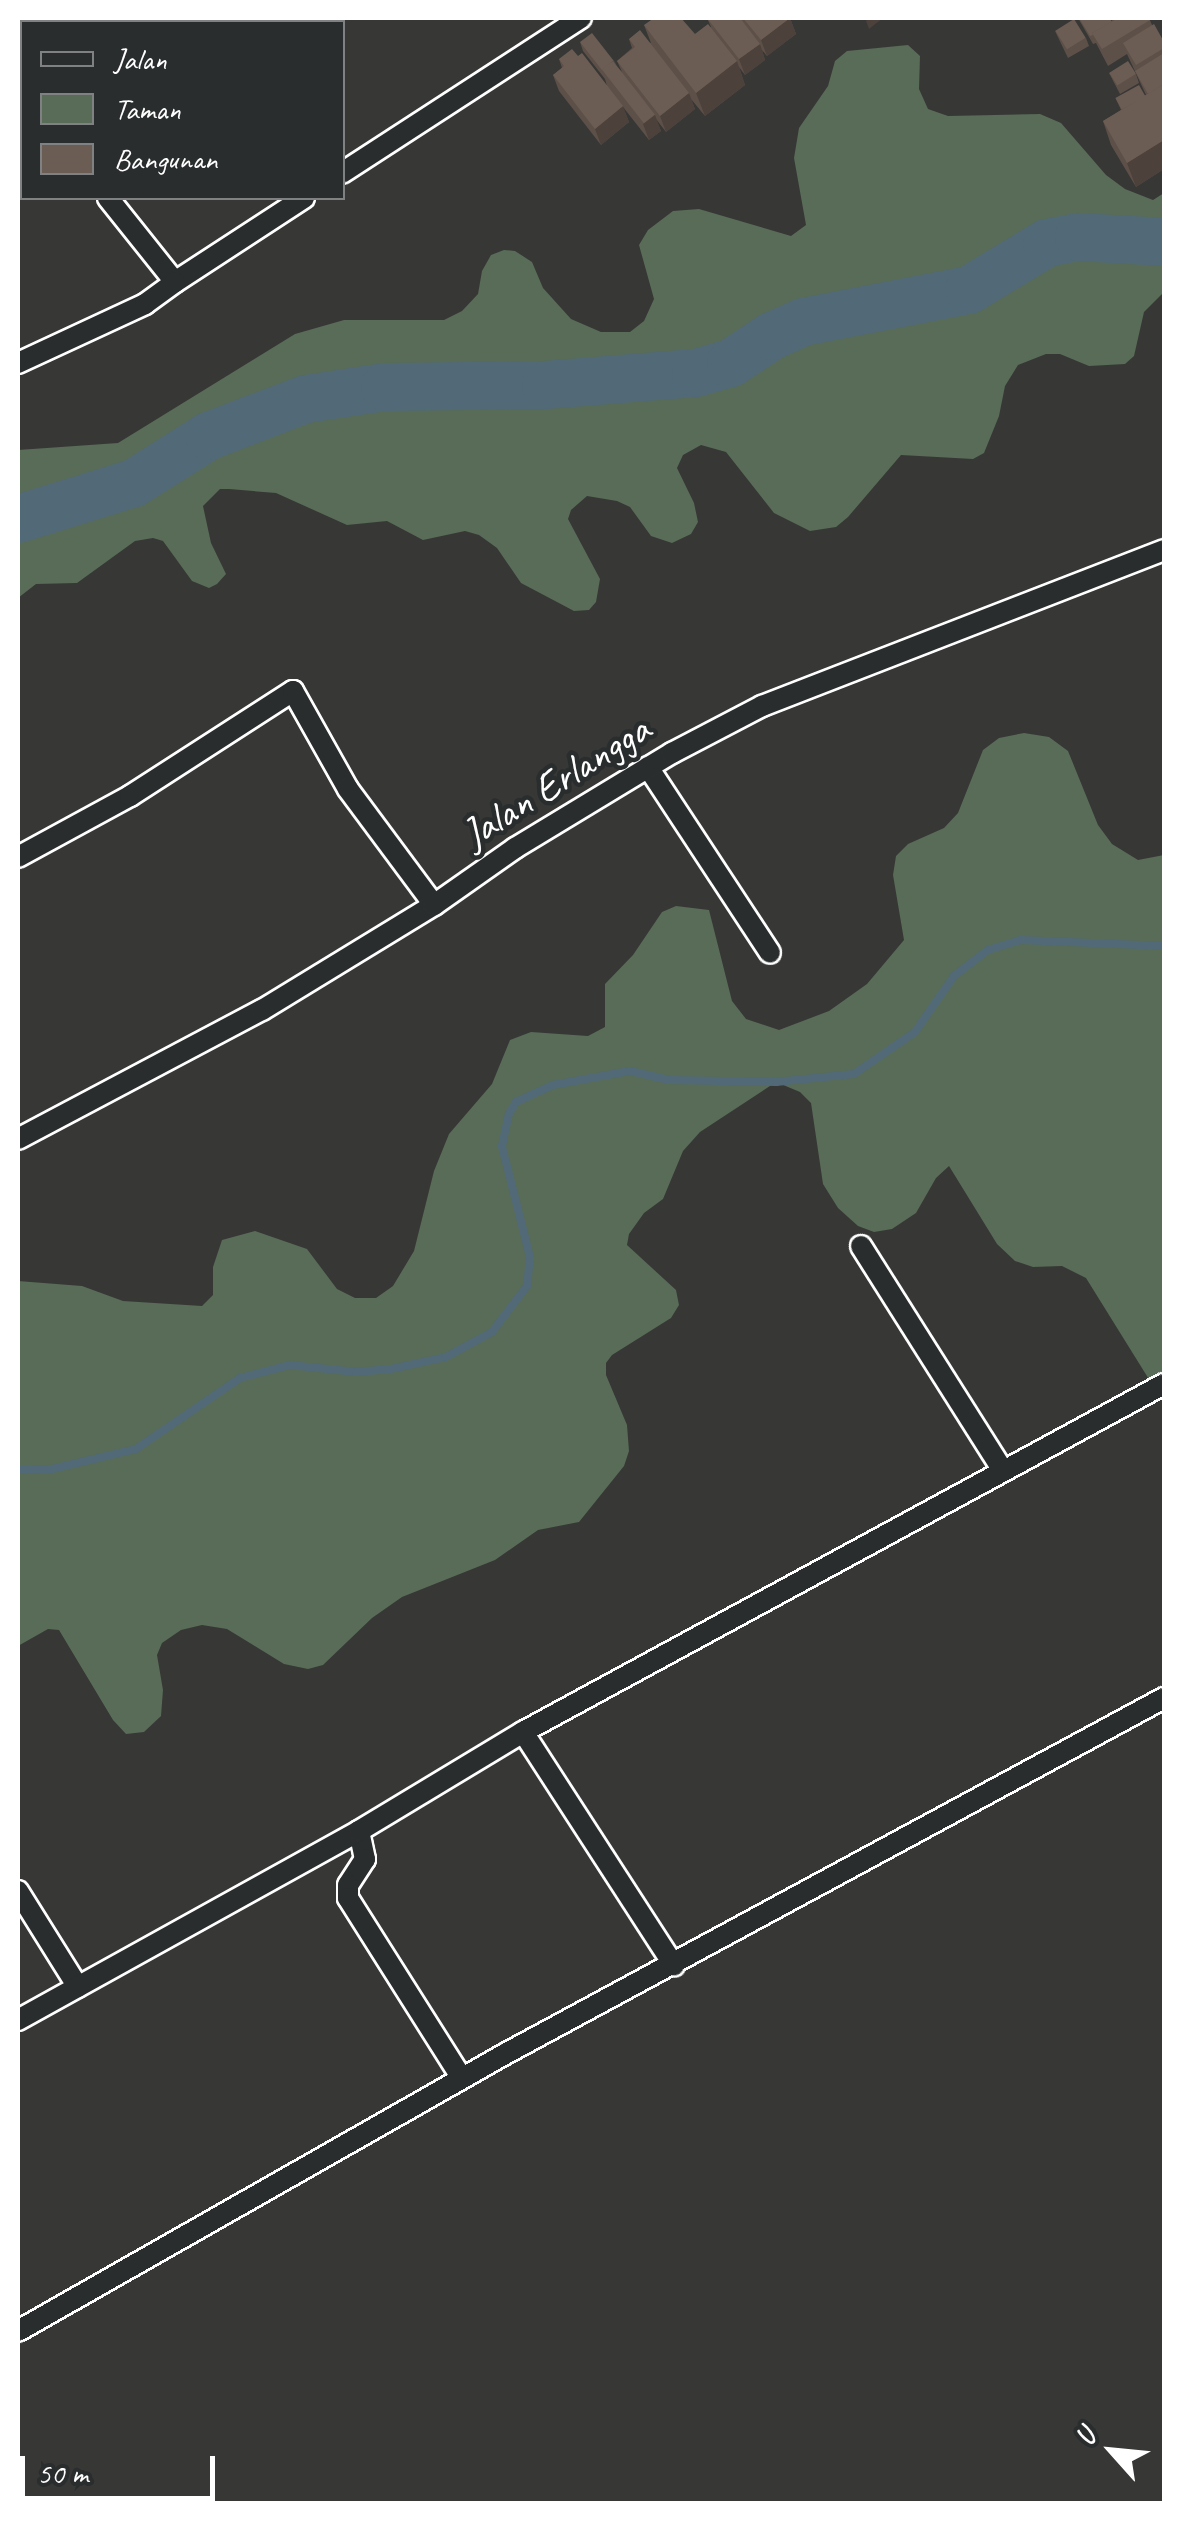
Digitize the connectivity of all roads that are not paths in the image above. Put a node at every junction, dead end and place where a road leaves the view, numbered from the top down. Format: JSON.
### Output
{"nodes":[{"id":1,"x":580,"y":18,"type":"edge"},
{"id":2,"x":345,"y":171,"type":"edge"},
{"id":3,"x":110,"y":200,"type":"edge"},
{"id":4,"x":301,"y":200,"type":"edge"},
{"id":5,"x":174,"y":282,"type":"junction"},
{"id":6,"x":18,"y":363,"type":"edge"},
{"id":7,"x":1164,"y":550,"type":"edge"},
{"id":8,"x":648,"y":767,"type":"junction"},
{"id":9,"x":18,"y":857,"type":"edge"},
{"id":10,"x":434,"y":905,"type":"junction"},
{"id":11,"x":770,"y":953,"type":"dead end"},
{"id":12,"x":18,"y":1138,"type":"edge"},
{"id":13,"x":861,"y":1246,"type":"dead end"},
{"id":14,"x":1164,"y":1384,"type":"edge"},
{"id":15,"x":1002,"y":1468,"type":"junction"},
{"id":16,"x":1164,"y":1698,"type":"edge"},
{"id":17,"x":523,"y":1732,"type":"junction"},
{"id":18,"x":359,"y":1831,"type":"junction"},
{"id":19,"x":18,"y":1891,"type":"edge"},
{"id":20,"x":674,"y":1965,"type":"junction"},
{"id":21,"x":78,"y":1986,"type":"junction"},
{"id":22,"x":18,"y":2020,"type":"edge"},
{"id":23,"x":462,"y":2078,"type":"junction"},
{"id":24,"x":18,"y":2331,"type":"edge"}],
"edges":[{"from":1,"to":2,"type":"street"},
{"from":3,"to":5,"type":"street"},
{"from":4,"to":5,"type":"street"},
{"from":5,"to":6,"type":"street"},
{"from":7,"to":8,"type":"street","name":"Jalan Erlangga"},
{"from":8,"to":10,"type":"street","name":"Jalan Erlangga"},
{"from":8,"to":11,"type":"street"},
{"from":9,"to":10,"type":"street"},
{"from":10,"to":12,"type":"street","name":"Jalan Erlangga"},
{"from":13,"to":15,"type":"street"},
{"from":14,"to":15,"type":"street"},
{"from":15,"to":17,"type":"street"},
{"from":16,"to":20,"type":"street"},
{"from":17,"to":18,"type":"street"},
{"from":17,"to":20,"type":"street"},
{"from":18,"to":21,"type":"street"},
{"from":18,"to":23,"type":"street"},
{"from":19,"to":21,"type":"street"},
{"from":20,"to":23,"type":"street"},
{"from":21,"to":22,"type":"street"},
{"from":23,"to":24,"type":"street"}]}
